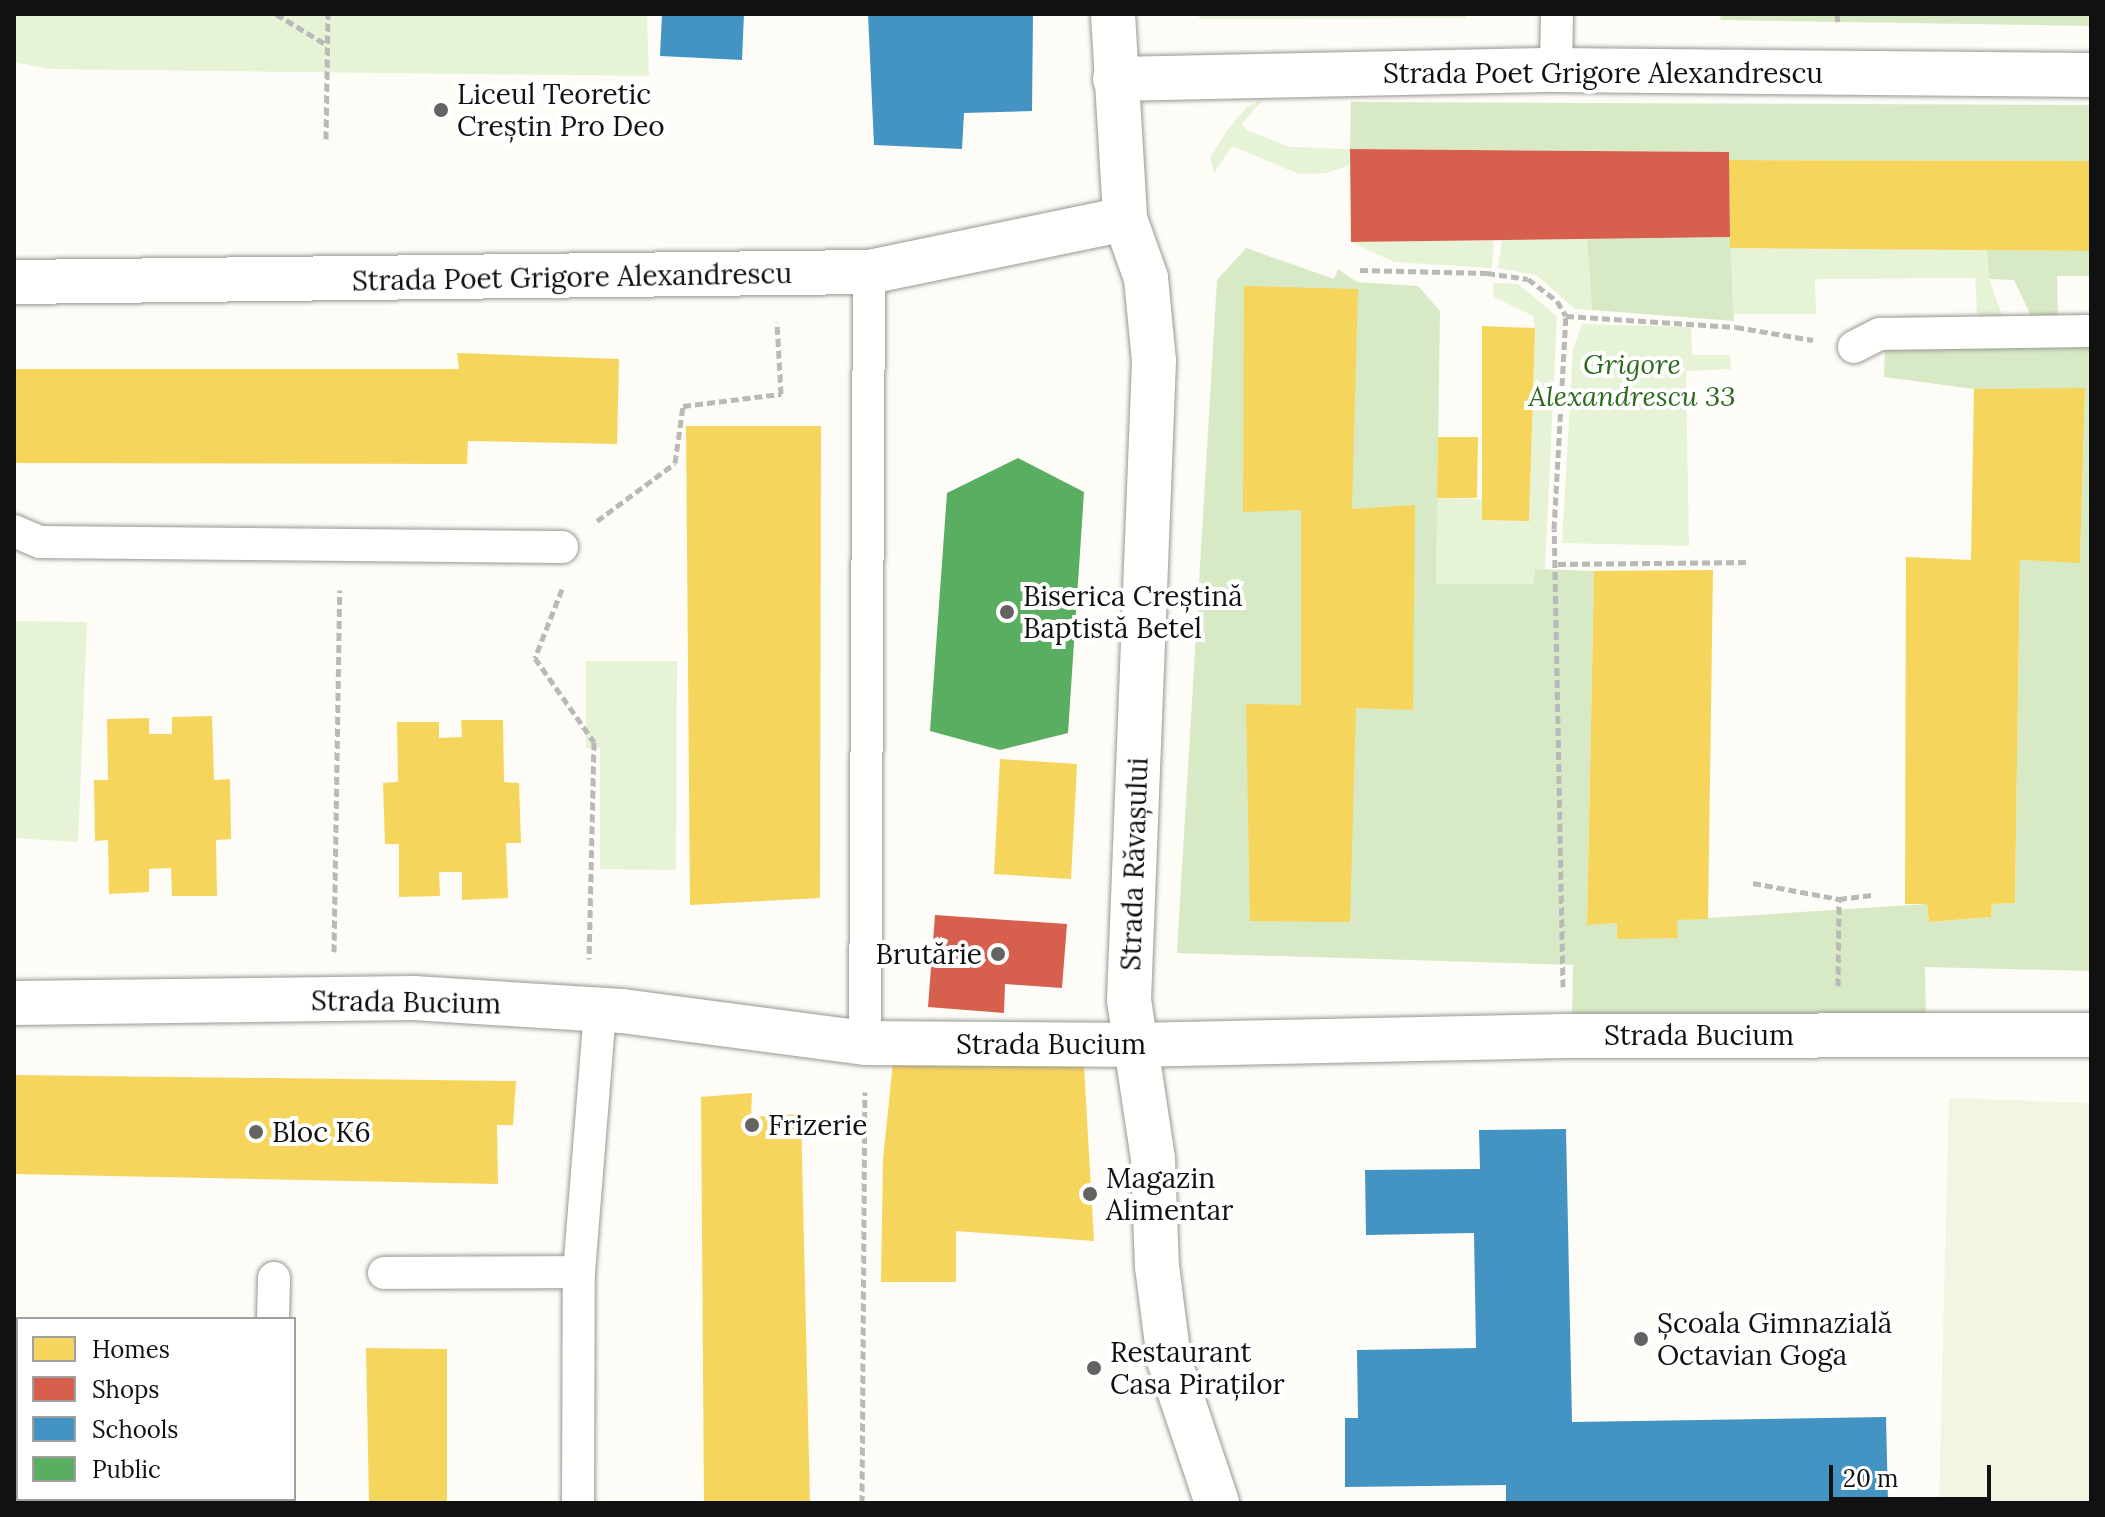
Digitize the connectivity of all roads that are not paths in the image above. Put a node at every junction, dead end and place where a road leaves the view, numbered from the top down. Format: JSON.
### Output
{"nodes":[{"id":1,"x":1113,"y":14,"type":"edge"},
{"id":2,"x":1557,"y":14,"type":"edge"},
{"id":3,"x":1556,"y":70,"type":"junction"},
{"id":4,"x":2091,"y":75,"type":"edge"},
{"id":5,"x":1115,"y":79,"type":"junction"},
{"id":6,"x":1125,"y":219,"type":"junction"},
{"id":7,"x":869,"y":272,"type":"junction"},
{"id":8,"x":14,"y":282,"type":"edge"},
{"id":9,"x":2091,"y":331,"type":"edge"},
{"id":10,"x":1854,"y":347,"type":"road end"},
{"id":11,"x":14,"y":531,"type":"edge"},
{"id":12,"x":562,"y":547,"type":"road end"},
{"id":13,"x":14,"y":1003,"type":"edge"},
{"id":14,"x":594,"y":1009,"type":"junction"},
{"id":15,"x":2091,"y":1035,"type":"edge"},
{"id":16,"x":865,"y":1043,"type":"junction"},
{"id":17,"x":1132,"y":1045,"type":"junction"},
{"id":18,"x":579,"y":1272,"type":"junction"},
{"id":19,"x":384,"y":1273,"type":"dead end"},
{"id":20,"x":274,"y":1278,"type":"dead end"},
{"id":21,"x":273,"y":1317,"type":"edge"},
{"id":22,"x":578,"y":1503,"type":"edge"},
{"id":23,"x":1217,"y":1503,"type":"edge"}],
"edges":[{"from":1,"to":5,"type":"street","name":"Strada Răvașului"},
{"from":2,"to":3,"type":"lane"},
{"from":3,"to":4,"type":"street","name":"Strada Poet Grigore Alexandrescu"},
{"from":3,"to":5,"type":"street","name":"Strada Poet Grigore Alexandrescu"},
{"from":5,"to":6,"type":"street","name":"Strada Răvașului"},
{"from":6,"to":7,"type":"street","name":"Strada Poet Grigore Alexandrescu"},
{"from":6,"to":17,"type":"street","name":"Strada Răvașului"},
{"from":7,"to":8,"type":"street","name":"Strada Poet Grigore Alexandrescu"},
{"from":7,"to":16,"type":"lane"},
{"from":9,"to":10,"type":"lane"},
{"from":11,"to":12,"type":"lane"},
{"from":13,"to":14,"type":"street","name":"Strada Bucium"},
{"from":14,"to":16,"type":"street","name":"Strada Bucium"},
{"from":14,"to":18,"type":"lane"},
{"from":15,"to":17,"type":"street","name":"Strada Bucium"},
{"from":16,"to":17,"type":"street","name":"Strada Bucium"},
{"from":17,"to":23,"type":"street","name":"Strada Răvașului"},
{"from":18,"to":19,"type":"lane"},
{"from":18,"to":22,"type":"lane"},
{"from":20,"to":21,"type":"lane"}]}
